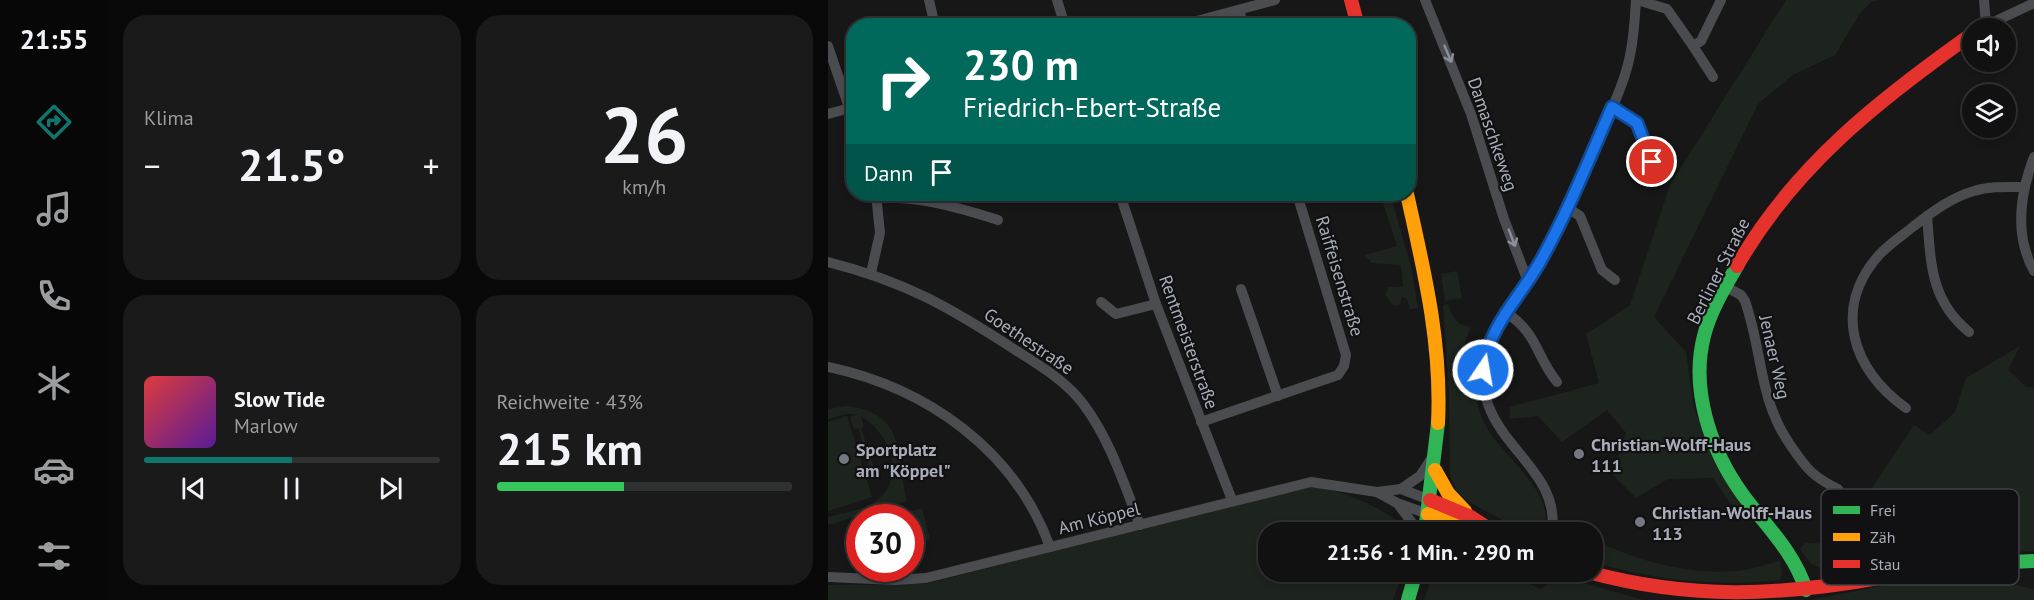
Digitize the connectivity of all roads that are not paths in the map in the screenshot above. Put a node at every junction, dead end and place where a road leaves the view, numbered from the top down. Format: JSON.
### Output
{"nodes":[{"id":1,"x":929,"y":0,"type":"edge"},
{"id":2,"x":1057,"y":0,"type":"edge"},
{"id":3,"x":1275,"y":0,"type":"edge"},
{"id":4,"x":1351,"y":0,"type":"edge"},
{"id":5,"x":1425,"y":0,"type":"edge"},
{"id":6,"x":1637,"y":0,"type":"edge"},
{"id":7,"x":1721,"y":0,"type":"edge"},
{"id":8,"x":1984,"y":0,"type":"edge"},
{"id":9,"x":2034,"y":3,"type":"edge"},
{"id":10,"x":1239,"y":11,"type":"junction"},
{"id":11,"x":933,"y":18,"type":"edge"},
{"id":12,"x":1063,"y":18,"type":"edge"},
{"id":13,"x":1211,"y":18,"type":"edge"},
{"id":14,"x":1241,"y":18,"type":"edge"},
{"id":15,"x":1356,"y":18,"type":"edge"},
{"id":16,"x":1983,"y":18,"type":"edge"},
{"id":17,"x":2002,"y":18,"type":"edge"},
{"id":18,"x":1962,"y":41,"type":"edge"},
{"id":19,"x":828,"y":46,"type":"edge"},
{"id":20,"x":1693,"y":46,"type":"junction"},
{"id":21,"x":1713,"y":77,"type":"dead end"},
{"id":22,"x":846,"y":95,"type":"edge"},
{"id":23,"x":1612,"y":107,"type":"junction"},
{"id":24,"x":846,"y":109,"type":"edge"},
{"id":25,"x":828,"y":114,"type":"edge"},
{"id":26,"x":2034,"y":157,"type":"edge"},
{"id":27,"x":1658,"y":174,"type":"dead end"},
{"id":28,"x":2024,"y":187,"type":"junction"},
{"id":29,"x":877,"y":201,"type":"edge"},
{"id":30,"x":929,"y":201,"type":"edge"},
{"id":31,"x":1122,"y":201,"type":"edge"},
{"id":32,"x":1299,"y":201,"type":"edge"},
{"id":33,"x":1409,"y":201,"type":"edge"},
{"id":34,"x":1568,"y":208,"type":"junction"},
{"id":35,"x":1927,"y":216,"type":"junction"},
{"id":36,"x":998,"y":220,"type":"dead end"},
{"id":37,"x":828,"y":262,"type":"edge"},
{"id":38,"x":2034,"y":271,"type":"edge"},
{"id":39,"x":871,"y":273,"type":"junction"},
{"id":40,"x":1527,"y":279,"type":"junction"},
{"id":41,"x":1614,"y":280,"type":"dead end"},
{"id":42,"x":1726,"y":287,"type":"junction"},
{"id":43,"x":1241,"y":289,"type":"dead end"},
{"id":44,"x":1101,"y":302,"type":"dead end"},
{"id":45,"x":1156,"y":304,"type":"junction"},
{"id":46,"x":1504,"y":311,"type":"junction"},
{"id":47,"x":1969,"y":332,"type":"dead end"},
{"id":48,"x":828,"y":367,"type":"edge"},
{"id":49,"x":1557,"y":381,"type":"dead end"},
{"id":50,"x":1278,"y":396,"type":"junction"},
{"id":51,"x":1906,"y":408,"type":"dead end"},
{"id":52,"x":1201,"y":422,"type":"junction"},
{"id":53,"x":1436,"y":450,"type":"junction"},
{"id":54,"x":1435,"y":470,"type":"junction"},
{"id":55,"x":1401,"y":489,"type":"junction"},
{"id":56,"x":1838,"y":489,"type":"dead end"},
{"id":57,"x":1377,"y":492,"type":"junction"},
{"id":58,"x":1232,"y":500,"type":"junction"},
{"id":59,"x":1397,"y":503,"type":"junction"},
{"id":60,"x":1429,"y":507,"type":"junction"},
{"id":61,"x":1472,"y":517,"type":"junction"},
{"id":62,"x":1411,"y":522,"type":"edge"},
{"id":63,"x":1427,"y":522,"type":"edge"},
{"id":64,"x":1453,"y":522,"type":"edge"},
{"id":65,"x":1479,"y":522,"type":"edge"},
{"id":66,"x":1551,"y":522,"type":"edge"},
{"id":67,"x":1140,"y":525,"type":"junction"},
{"id":68,"x":1050,"y":547,"type":"junction"},
{"id":69,"x":2019,"y":561,"type":"edge"},
{"id":70,"x":2034,"y":561,"type":"edge"},
{"id":71,"x":828,"y":577,"type":"edge"},
{"id":72,"x":1603,"y":577,"type":"edge"},
{"id":73,"x":1413,"y":582,"type":"edge"},
{"id":74,"x":1834,"y":585,"type":"edge"},
{"id":75,"x":1806,"y":590,"type":"junction"},
{"id":76,"x":1408,"y":600,"type":"edge"}],
"edges":[{"from":1,"to":11,"type":"street"},
{"from":2,"to":12,"type":"street"},
{"from":3,"to":10,"type":"street"},
{"from":4,"to":15,"type":"main road"},
{"from":5,"to":40,"type":"street","name":"Damaschkeweg","one_way":true},
{"from":6,"to":20,"type":"street"},
{"from":6,"to":23,"type":"street"},
{"from":7,"to":20,"type":"street"},
{"from":8,"to":16,"type":"street"},
{"from":9,"to":17,"type":"street"},
{"from":10,"to":13,"type":"street"},
{"from":10,"to":14,"type":"street"},
{"from":18,"to":42,"type":"main road","name":"Berliner Straße"},
{"from":19,"to":22,"type":"street"},
{"from":20,"to":21,"type":"street"},
{"from":23,"to":27,"type":"street"},
{"from":23,"to":34,"type":"street"},
{"from":24,"to":25,"type":"street"},
{"from":26,"to":28,"type":"street"},
{"from":28,"to":35,"type":"street"},
{"from":28,"to":38,"type":"street"},
{"from":29,"to":39,"type":"street"},
{"from":30,"to":36,"type":"street"},
{"from":31,"to":45,"type":"street","name":"Rentmeisterstraße"},
{"from":32,"to":50,"type":"street","name":"Raiffeisenstraße"},
{"from":33,"to":53,"type":"main road"},
{"from":34,"to":40,"type":"street"},
{"from":34,"to":41,"type":"street"},
{"from":35,"to":47,"type":"street"},
{"from":35,"to":51,"type":"street"},
{"from":37,"to":39,"type":"street","name":"Goethestraße"},
{"from":39,"to":67,"type":"street","name":"Goethestraße"},
{"from":40,"to":46,"type":"street"},
{"from":42,"to":56,"type":"street","name":"Jenaer Weg"},
{"from":42,"to":75,"type":"main road","name":"Berliner Straße"},
{"from":43,"to":50,"type":"street"},
{"from":44,"to":45,"type":"street"},
{"from":45,"to":52,"type":"street","name":"Rentmeisterstraße"},
{"from":46,"to":49,"type":"street"},
{"from":46,"to":66,"type":"street"},
{"from":48,"to":68,"type":"street"},
{"from":50,"to":52,"type":"street","name":"Raiffeisenstraße"},
{"from":52,"to":58,"type":"street","name":"Rentmeisterstraße"},
{"from":53,"to":54,"type":"main road"},
{"from":53,"to":55,"type":"street"},
{"from":54,"to":60,"type":"main road"},
{"from":54,"to":61,"type":"main road"},
{"from":55,"to":57,"type":"street","name":"Am Köppel"},
{"from":55,"to":60,"type":"street","name":"Am Köppel"},
{"from":57,"to":58,"type":"street","name":"Am Köppel"},
{"from":57,"to":59,"type":"street","name":"Am Köppel"},
{"from":58,"to":67,"type":"street","name":"Am Köppel"},
{"from":59,"to":60,"type":"street","name":"Am Köppel"},
{"from":59,"to":62,"type":"street"},
{"from":60,"to":61,"type":"main road"},
{"from":60,"to":63,"type":"main road"},
{"from":60,"to":64,"type":"main road"},
{"from":61,"to":65,"type":"main road"},
{"from":67,"to":68,"type":"street","name":"Am Köppel"},
{"from":68,"to":71,"type":"street","name":"Am Köppel"},
{"from":69,"to":70,"type":"main road"},
{"from":72,"to":75,"type":"main road"},
{"from":73,"to":76,"type":"main road"},
{"from":74,"to":75,"type":"main road"}]}
